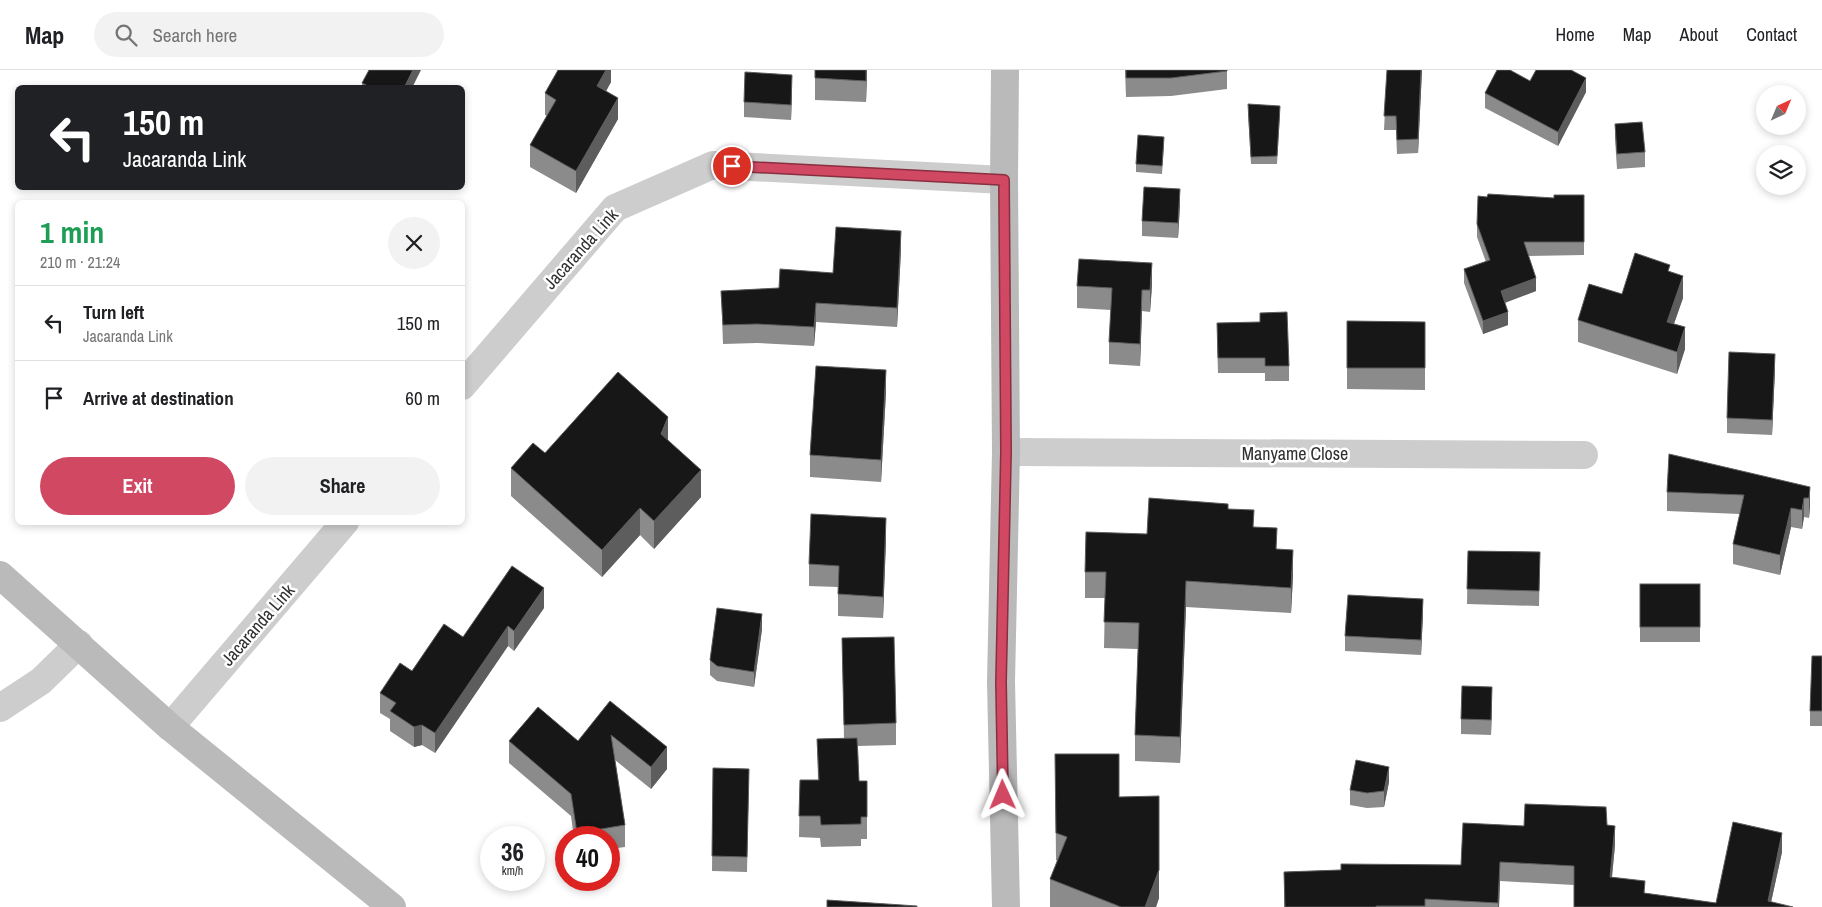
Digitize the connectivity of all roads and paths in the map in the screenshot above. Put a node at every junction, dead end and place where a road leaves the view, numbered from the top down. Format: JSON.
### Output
{"nodes":[{"id":1,"x":1005,"y":70,"type":"edge"},
{"id":2,"x":1004,"y":180,"type":"junction"},
{"id":3,"x":465,"y":383,"type":"edge"},
{"id":4,"x":1006,"y":452,"type":"junction"},
{"id":5,"x":1584,"y":455,"type":"dead end"},
{"id":6,"x":342,"y":525,"type":"edge"},
{"id":7,"x":0,"y":575,"type":"edge"},
{"id":8,"x":79,"y":644,"type":"junction"},
{"id":9,"x":0,"y":708,"type":"edge"},
{"id":10,"x":170,"y":727,"type":"junction"},
{"id":11,"x":392,"y":907,"type":"edge"},
{"id":12,"x":1006,"y":907,"type":"edge"}],
"edges":[{"from":1,"to":2,"type":"street"},
{"from":2,"to":3,"type":"street","name":"Jacaranda Link"},
{"from":2,"to":4,"type":"street"},
{"from":4,"to":5,"type":"street","name":"Manyame Close"},
{"from":4,"to":12,"type":"street"},
{"from":6,"to":10,"type":"street","name":"Jacaranda Link"},
{"from":7,"to":8,"type":"street"},
{"from":8,"to":9,"type":"street"},
{"from":8,"to":10,"type":"street"},
{"from":10,"to":11,"type":"street"}]}
